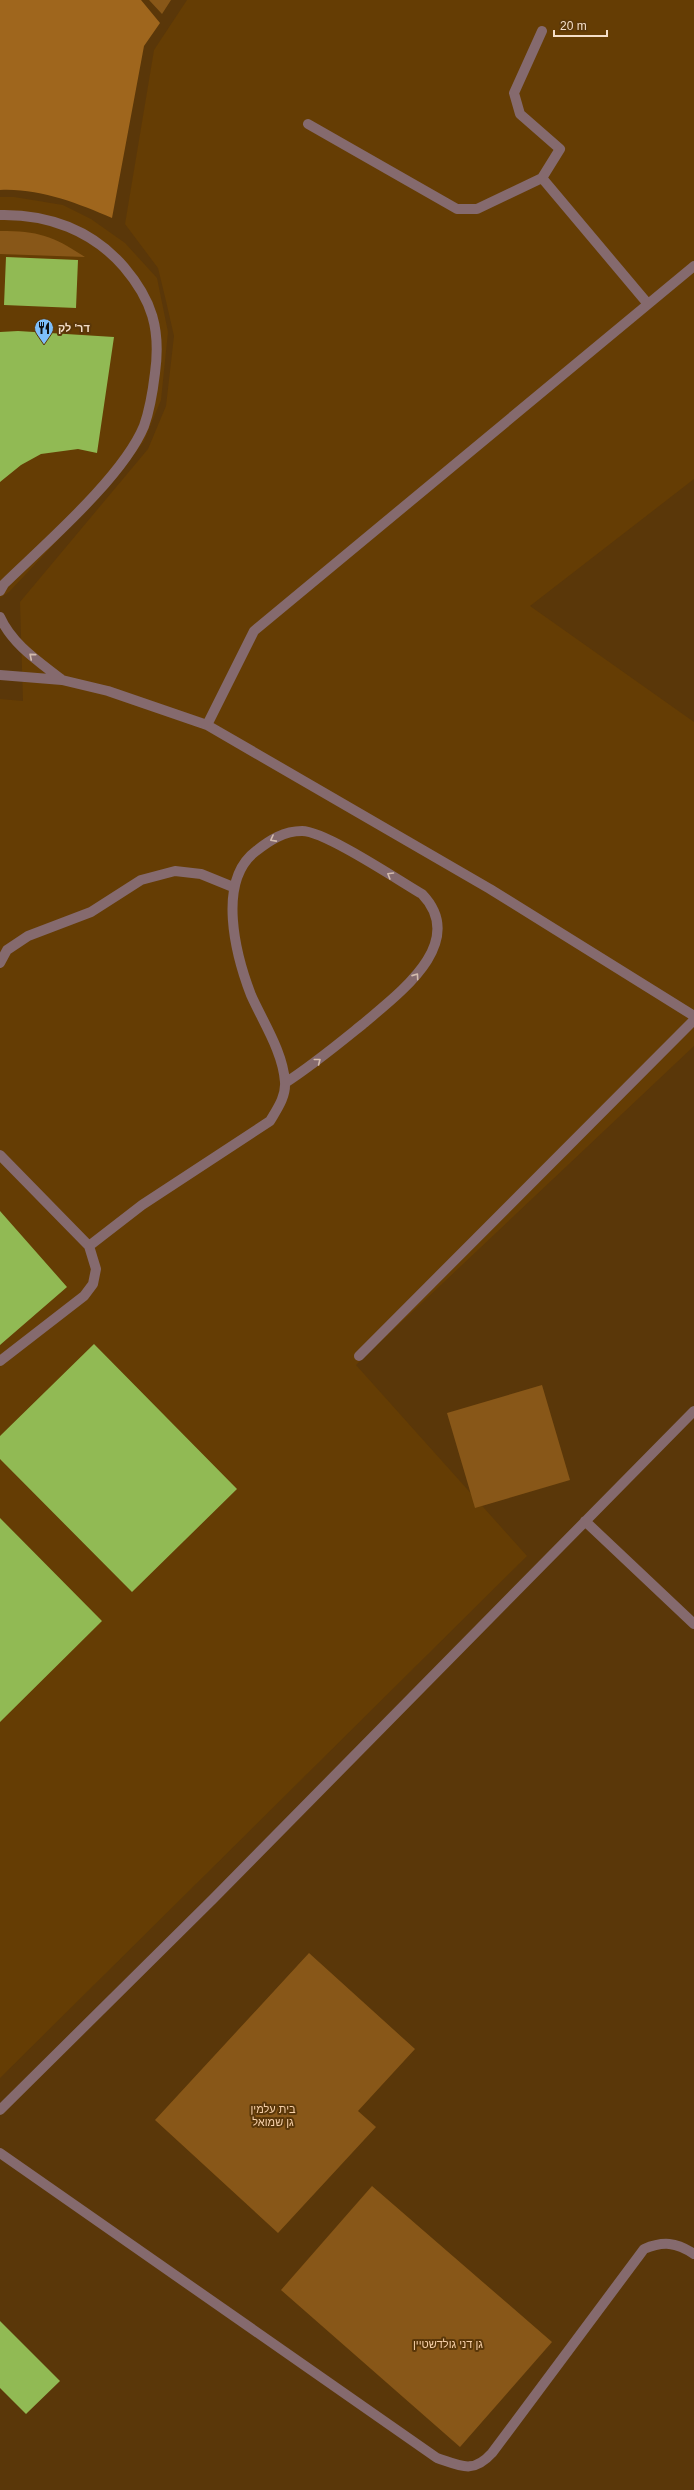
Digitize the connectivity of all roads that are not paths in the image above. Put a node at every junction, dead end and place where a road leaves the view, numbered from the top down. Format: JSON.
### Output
{"nodes":[{"id":1,"x":542,"y":31,"type":"dead end"},
{"id":2,"x":308,"y":124,"type":"dead end"},
{"id":3,"x":542,"y":178,"type":"junction"},
{"id":4,"x":0,"y":215,"type":"edge"},
{"id":5,"x":694,"y":266,"type":"edge"},
{"id":6,"x":648,"y":304,"type":"junction"},
{"id":7,"x":0,"y":591,"type":"edge"},
{"id":8,"x":0,"y":617,"type":"edge"},
{"id":9,"x":0,"y":674,"type":"edge"},
{"id":10,"x":62,"y":680,"type":"junction"},
{"id":11,"x":207,"y":725,"type":"junction"},
{"id":12,"x":233,"y":887,"type":"junction"},
{"id":13,"x":0,"y":963,"type":"edge"},
{"id":14,"x":694,"y":1016,"type":"edge"},
{"id":15,"x":694,"y":1020,"type":"edge"},
{"id":16,"x":285,"y":1083,"type":"junction"},
{"id":17,"x":0,"y":1155,"type":"edge"},
{"id":18,"x":89,"y":1246,"type":"junction"},
{"id":19,"x":359,"y":1356,"type":"dead end"},
{"id":20,"x":0,"y":1361,"type":"edge"},
{"id":21,"x":694,"y":1411,"type":"edge"},
{"id":22,"x":585,"y":1522,"type":"junction"},
{"id":23,"x":694,"y":1624,"type":"edge"},
{"id":24,"x":0,"y":2110,"type":"edge"},
{"id":25,"x":0,"y":2153,"type":"edge"},
{"id":26,"x":694,"y":2254,"type":"edge"}],
"edges":[{"from":1,"to":3,"type":"street"},
{"from":2,"to":3,"type":"street"},
{"from":3,"to":6,"type":"street"},
{"from":4,"to":7,"type":"street"},
{"from":5,"to":6,"type":"street"},
{"from":6,"to":11,"type":"street"},
{"from":10,"to":8,"type":"street","one_way":true},
{"from":9,"to":10,"type":"street"},
{"from":10,"to":11,"type":"street"},
{"from":11,"to":14,"type":"street"},
{"from":12,"to":13,"type":"street"},
{"from":12,"to":16,"type":"street"},
{"from":16,"to":12,"type":"street","one_way":true},
{"from":15,"to":19,"type":"street"},
{"from":16,"to":18,"type":"street"},
{"from":17,"to":18,"type":"street"},
{"from":18,"to":20,"type":"street"},
{"from":21,"to":22,"type":"street"},
{"from":22,"to":23,"type":"street"},
{"from":22,"to":24,"type":"street"},
{"from":25,"to":26,"type":"street"}]}
